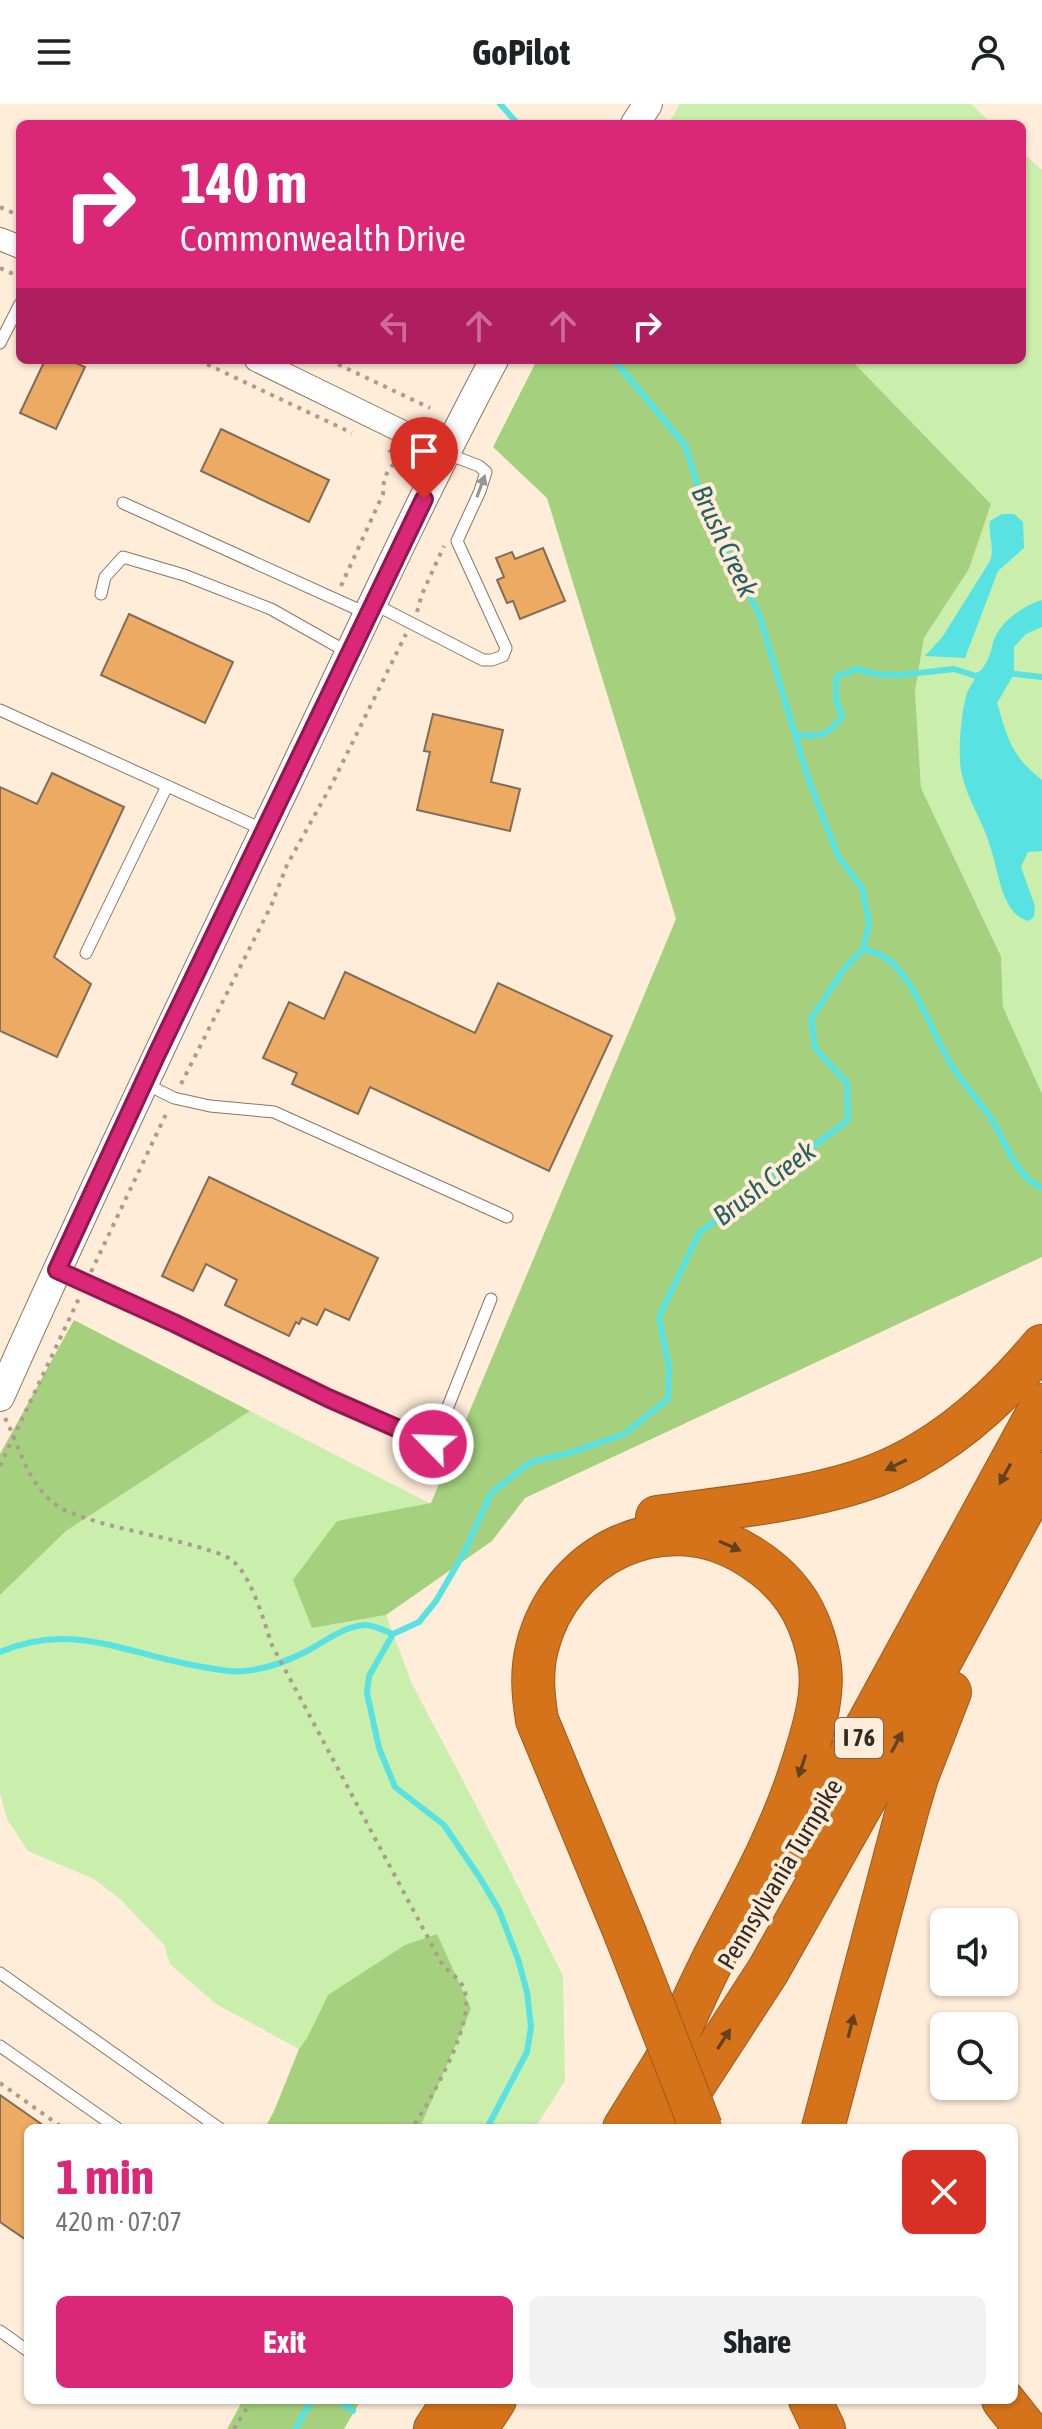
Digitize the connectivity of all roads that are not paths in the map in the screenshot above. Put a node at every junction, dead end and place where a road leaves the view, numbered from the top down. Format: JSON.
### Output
{"nodes":[{"id":1,"x":16,"y":312,"type":"edge"},
{"id":2,"x":0,"y":343,"type":"edge"},
{"id":3,"x":264,"y":364,"type":"edge"},
{"id":4,"x":492,"y":364,"type":"edge"},
{"id":5,"x":446,"y":453,"type":"junction"},
{"id":6,"x":123,"y":503,"type":"dead end"},
{"id":7,"x":101,"y":594,"type":"dead end"},
{"id":8,"x":371,"y":609,"type":"junction"},
{"id":9,"x":349,"y":653,"type":"junction"},
{"id":10,"x":0,"y":710,"type":"edge"},
{"id":11,"x":167,"y":786,"type":"junction"},
{"id":12,"x":265,"y":830,"type":"junction"},
{"id":13,"x":86,"y":953,"type":"dead end"},
{"id":14,"x":143,"y":1083,"type":"junction"},
{"id":15,"x":507,"y":1217,"type":"dead end"},
{"id":16,"x":57,"y":1270,"type":"junction"},
{"id":17,"x":491,"y":1299,"type":"dead end"},
{"id":18,"x":1042,"y":1346,"type":"edge"},
{"id":19,"x":0,"y":1397,"type":"edge"},
{"id":20,"x":1042,"y":1405,"type":"edge"},
{"id":21,"x":1042,"y":1476,"type":"edge"},
{"id":22,"x":616,"y":1941,"type":"junction"},
{"id":23,"x":0,"y":1973,"type":"edge"},
{"id":24,"x":0,"y":2046,"type":"edge"},
{"id":25,"x":664,"y":2064,"type":"junction"},
{"id":26,"x":836,"y":2084,"type":"junction"},
{"id":27,"x":111,"y":2124,"type":"edge"},
{"id":28,"x":213,"y":2124,"type":"edge"},
{"id":29,"x":626,"y":2124,"type":"edge"},
{"id":30,"x":669,"y":2124,"type":"edge"},
{"id":31,"x":677,"y":2124,"type":"edge"},
{"id":32,"x":699,"y":2124,"type":"edge"},
{"id":33,"x":824,"y":2124,"type":"edge"},
{"id":34,"x":840,"y":2124,"type":"edge"},
{"id":35,"x":0,"y":2331,"type":"edge"},
{"id":36,"x":24,"y":2348,"type":"edge"},
{"id":37,"x":451,"y":2404,"type":"edge"},
{"id":38,"x":492,"y":2404,"type":"edge"},
{"id":39,"x":788,"y":2404,"type":"edge"},
{"id":40,"x":812,"y":2404,"type":"edge"},
{"id":41,"x":829,"y":2404,"type":"edge"},
{"id":42,"x":1006,"y":2404,"type":"edge"},
{"id":43,"x":435,"y":2429,"type":"edge"},
{"id":44,"x":476,"y":2429,"type":"edge"},
{"id":45,"x":798,"y":2429,"type":"edge"},
{"id":46,"x":824,"y":2429,"type":"edge"},
{"id":47,"x":835,"y":2429,"type":"edge"},
{"id":48,"x":1026,"y":2429,"type":"edge"}],
"edges":[{"from":1,"to":2,"type":"lane"},
{"from":3,"to":5,"type":"street"},
{"from":4,"to":5,"type":"street"},
{"from":5,"to":8,"type":"street"},
{"from":8,"to":5,"type":"lane","one_way":true},
{"from":6,"to":8,"type":"lane"},
{"from":7,"to":9,"type":"lane"},
{"from":8,"to":9,"type":"street"},
{"from":9,"to":12,"type":"street"},
{"from":10,"to":11,"type":"lane"},
{"from":11,"to":12,"type":"lane"},
{"from":11,"to":13,"type":"lane"},
{"from":12,"to":14,"type":"street"},
{"from":14,"to":15,"type":"lane"},
{"from":14,"to":16,"type":"street"},
{"from":16,"to":17,"type":"lane"},
{"from":16,"to":19,"type":"street"},
{"from":18,"to":22,"type":"highway","one_way":true},
{"from":20,"to":25,"type":"highway","name":"Pennsylvania Turnpike","number":"I 76","one_way":true},
{"from":26,"to":21,"type":"highway","one_way":true},
{"from":30,"to":21,"type":"highway","name":"Pennsylvania Turnpike","number":"I 76","one_way":true},
{"from":22,"to":25,"type":"highway","one_way":true},
{"from":22,"to":31,"type":"highway"},
{"from":22,"to":32,"type":"highway","bridge":true},
{"from":23,"to":28,"type":"lane"},
{"from":24,"to":27,"type":"lane"},
{"from":25,"to":29,"type":"highway","name":"Pennsylvania Turnpike","number":"I 76"},
{"from":26,"to":33,"type":"highway"},
{"from":26,"to":34,"type":"highway"},
{"from":35,"to":36,"type":"lane"},
{"from":37,"to":43,"type":"highway"},
{"from":38,"to":44,"type":"highway"},
{"from":39,"to":45,"type":"highway"},
{"from":40,"to":46,"type":"highway"},
{"from":41,"to":47,"type":"highway"},
{"from":42,"to":48,"type":"highway"}]}
